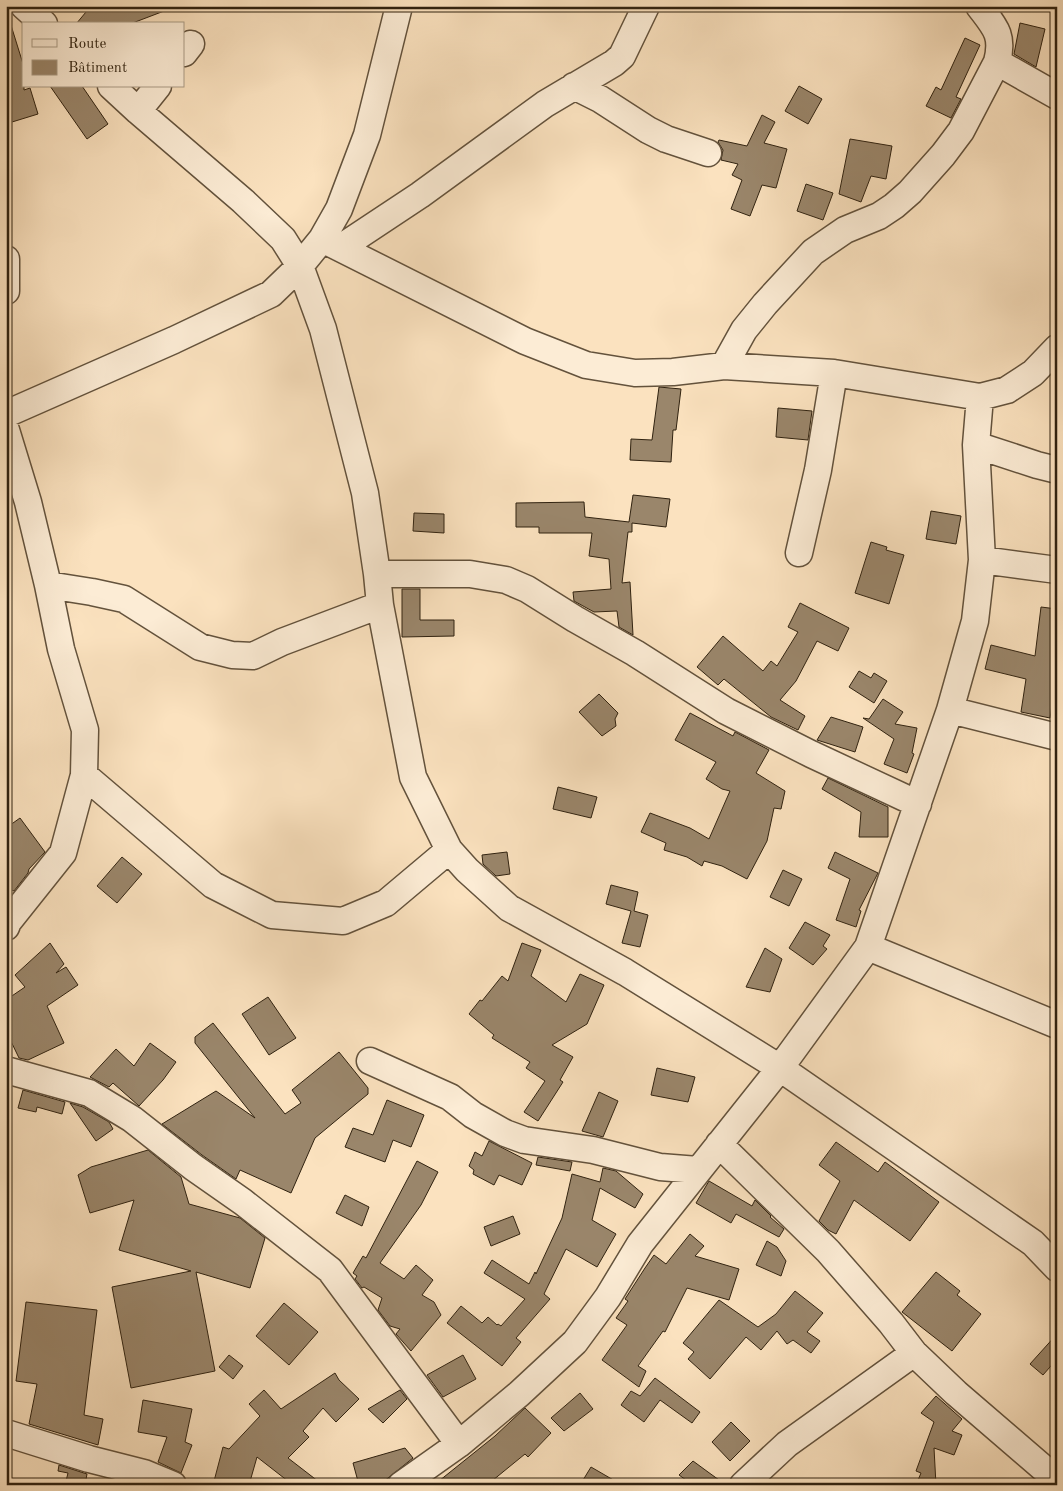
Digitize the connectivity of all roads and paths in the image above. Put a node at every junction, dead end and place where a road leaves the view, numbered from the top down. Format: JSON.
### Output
{"nodes":[{"id":1,"x":24,"y":6,"type":"edge"},
{"id":2,"x":399,"y":6,"type":"edge"},
{"id":3,"x":646,"y":6,"type":"edge"},
{"id":4,"x":979,"y":6,"type":"edge"},
{"id":5,"x":42,"y":22,"type":"edge"},
{"id":6,"x":997,"y":62,"type":"junction"},
{"id":7,"x":574,"y":86,"type":"junction"},
{"id":8,"x":113,"y":88,"type":"edge"},
{"id":9,"x":156,"y":88,"type":"edge"},
{"id":10,"x":1057,"y":96,"type":"edge"},
{"id":11,"x":138,"y":111,"type":"junction"},
{"id":12,"x":708,"y":153,"type":"dead end"},
{"id":13,"x":331,"y":244,"type":"junction"},
{"id":14,"x":6,"y":259,"type":"edge"},
{"id":15,"x":300,"y":266,"type":"junction"},
{"id":16,"x":6,"y":291,"type":"edge"},
{"id":17,"x":1057,"y":348,"type":"edge"},
{"id":18,"x":724,"y":366,"type":"junction"},
{"id":19,"x":834,"y":373,"type":"junction"},
{"id":20,"x":980,"y":398,"type":"junction"},
{"id":21,"x":6,"y":414,"type":"edge"},
{"id":22,"x":6,"y":430,"type":"edge"},
{"id":23,"x":976,"y":445,"type":"junction"},
{"id":24,"x":1057,"y":470,"type":"edge"},
{"id":25,"x":799,"y":553,"type":"dead end"},
{"id":26,"x":982,"y":560,"type":"junction"},
{"id":27,"x":1057,"y":570,"type":"edge"},
{"id":28,"x":377,"y":574,"type":"junction"},
{"id":29,"x":48,"y":585,"type":"junction"},
{"id":30,"x":380,"y":606,"type":"junction"},
{"id":31,"x":950,"y":710,"type":"junction"},
{"id":32,"x":1057,"y":737,"type":"edge"},
{"id":33,"x":84,"y":775,"type":"junction"},
{"id":34,"x":918,"y":804,"type":"junction"},
{"id":35,"x":449,"y":850,"type":"junction"},
{"id":36,"x":6,"y":927,"type":"edge"},
{"id":37,"x":868,"y":947,"type":"junction"},
{"id":38,"x":1057,"y":1025,"type":"edge"},
{"id":39,"x":370,"y":1061,"type":"dead end"},
{"id":40,"x":780,"y":1068,"type":"junction"},
{"id":41,"x":6,"y":1070,"type":"edge"},
{"id":42,"x":718,"y":1144,"type":"junction"},
{"id":43,"x":698,"y":1170,"type":"junction"},
{"id":44,"x":1057,"y":1268,"type":"edge"},
{"id":45,"x":914,"y":1353,"type":"junction"},
{"id":46,"x":6,"y":1433,"type":"edge"},
{"id":47,"x":458,"y":1444,"type":"junction"},
{"id":48,"x":1057,"y":1480,"type":"edge"},
{"id":49,"x":173,"y":1485,"type":"edge"},
{"id":50,"x":401,"y":1485,"type":"edge"},
{"id":51,"x":743,"y":1485,"type":"edge"}],
"edges":[{"from":1,"to":5,"type":"street"},
{"from":2,"to":13,"type":"street"},
{"from":3,"to":7,"type":"street"},
{"from":4,"to":6,"type":"street"},
{"from":6,"to":10,"type":"street"},
{"from":6,"to":18,"type":"street"},
{"from":7,"to":12,"type":"street"},
{"from":7,"to":13,"type":"street"},
{"from":8,"to":11,"type":"street"},
{"from":9,"to":11,"type":"street"},
{"from":11,"to":15,"type":"street"},
{"from":13,"to":15,"type":"street"},
{"from":13,"to":18,"type":"street"},
{"from":14,"to":16,"type":"street"},
{"from":15,"to":21,"type":"street"},
{"from":15,"to":28,"type":"street"},
{"from":17,"to":20,"type":"street"},
{"from":18,"to":19,"type":"street"},
{"from":19,"to":20,"type":"street"},
{"from":19,"to":25,"type":"street"},
{"from":20,"to":23,"type":"street"},
{"from":22,"to":29,"type":"street"},
{"from":23,"to":24,"type":"street"},
{"from":23,"to":26,"type":"street"},
{"from":26,"to":27,"type":"street"},
{"from":26,"to":31,"type":"street"},
{"from":28,"to":30,"type":"street"},
{"from":28,"to":34,"type":"street"},
{"from":29,"to":30,"type":"street"},
{"from":29,"to":33,"type":"street"},
{"from":30,"to":35,"type":"street"},
{"from":31,"to":32,"type":"street"},
{"from":31,"to":34,"type":"street"},
{"from":33,"to":35,"type":"street"},
{"from":33,"to":36,"type":"street"},
{"from":34,"to":37,"type":"street"},
{"from":35,"to":40,"type":"street"},
{"from":37,"to":38,"type":"street"},
{"from":37,"to":40,"type":"street"},
{"from":39,"to":43,"type":"street"},
{"from":40,"to":42,"type":"street"},
{"from":40,"to":44,"type":"street"},
{"from":41,"to":47,"type":"street"},
{"from":42,"to":43,"type":"street"},
{"from":42,"to":45,"type":"street"},
{"from":43,"to":47,"type":"street"},
{"from":45,"to":48,"type":"street"},
{"from":45,"to":51,"type":"street"},
{"from":46,"to":49,"type":"street"},
{"from":47,"to":50,"type":"street"}]}
